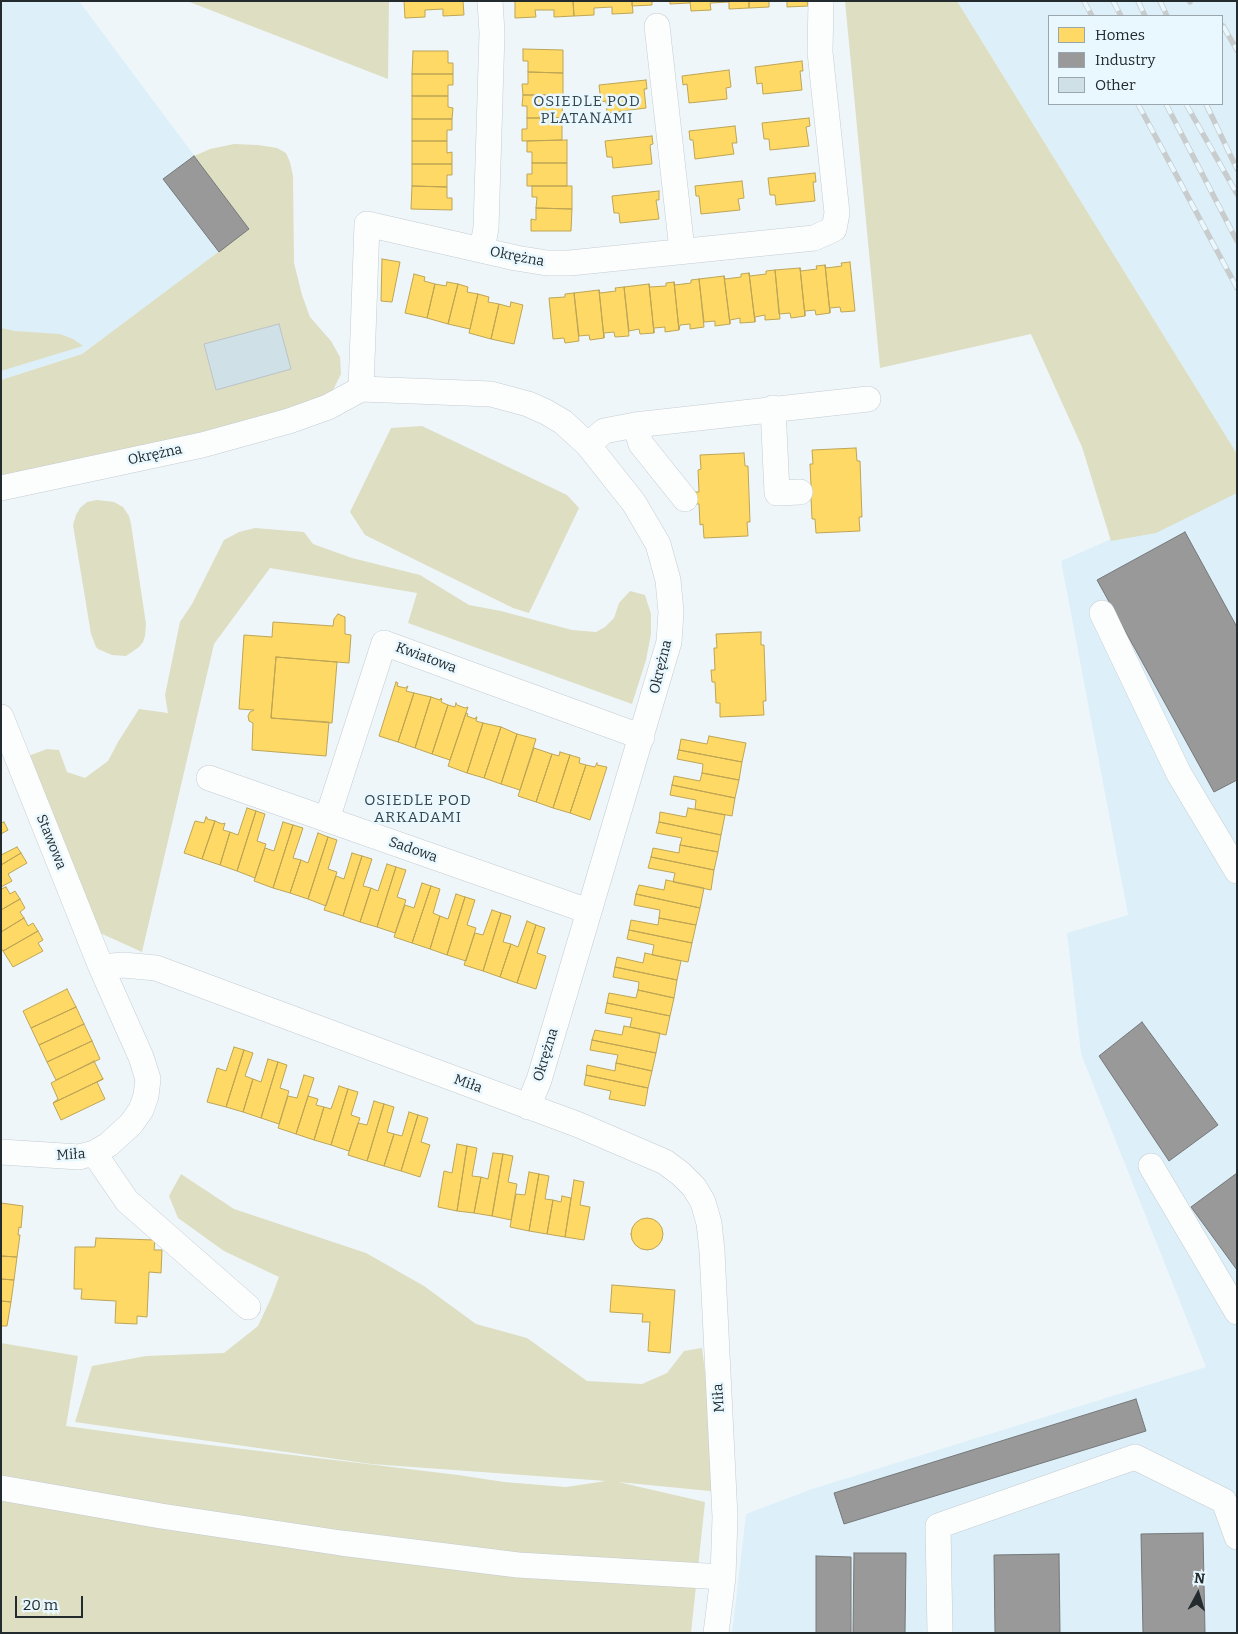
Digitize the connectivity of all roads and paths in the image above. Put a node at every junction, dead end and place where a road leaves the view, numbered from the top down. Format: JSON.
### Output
{"nodes":[{"id":1,"x":490,"y":1,"type":"edge"},
{"id":2,"x":821,"y":1,"type":"edge"},
{"id":3,"x":657,"y":26,"type":"dead end"},
{"id":4,"x":482,"y":250,"type":"junction"},
{"id":5,"x":682,"y":250,"type":"junction"},
{"id":6,"x":361,"y":389,"type":"junction"},
{"id":7,"x":868,"y":399,"type":"dead end"},
{"id":8,"x":773,"y":408,"type":"junction"},
{"id":9,"x":635,"y":425,"type":"junction"},
{"id":10,"x":588,"y":445,"type":"junction"},
{"id":11,"x":1,"y":488,"type":"edge"},
{"id":12,"x":800,"y":492,"type":"dead end"},
{"id":13,"x":685,"y":499,"type":"dead end"},
{"id":14,"x":1102,"y":613,"type":"dead end"},
{"id":15,"x":1,"y":717,"type":"edge"},
{"id":16,"x":642,"y":738,"type":"junction"},
{"id":17,"x":209,"y":778,"type":"dead end"},
{"id":18,"x":327,"y":819,"type":"junction"},
{"id":19,"x":1237,"y":871,"type":"edge"},
{"id":20,"x":588,"y":912,"type":"junction"},
{"id":21,"x":101,"y":966,"type":"junction"},
{"id":22,"x":528,"y":1107,"type":"junction"},
{"id":23,"x":1,"y":1152,"type":"edge"},
{"id":24,"x":94,"y":1153,"type":"junction"},
{"id":25,"x":1151,"y":1166,"type":"dead end"},
{"id":26,"x":248,"y":1306,"type":"dead end"},
{"id":27,"x":1237,"y":1312,"type":"edge"},
{"id":28,"x":1,"y":1488,"type":"edge"},
{"id":29,"x":1237,"y":1537,"type":"edge"},
{"id":30,"x":723,"y":1577,"type":"junction"},
{"id":31,"x":716,"y":1633,"type":"edge"},
{"id":32,"x":940,"y":1633,"type":"edge"}],
"edges":[{"from":1,"to":4,"type":"street"},
{"from":2,"to":5,"type":"street","name":"Okrężna"},
{"from":3,"to":5,"type":"street"},
{"from":4,"to":5,"type":"street","name":"Okrężna"},
{"from":4,"to":6,"type":"street","name":"Okrężna"},
{"from":6,"to":10,"type":"street","name":"Okrężna"},
{"from":6,"to":11,"type":"street","name":"Okrężna"},
{"from":7,"to":8,"type":"street"},
{"from":8,"to":9,"type":"street"},
{"from":8,"to":12,"type":"street"},
{"from":9,"to":10,"type":"street"},
{"from":9,"to":13,"type":"street"},
{"from":10,"to":16,"type":"street","name":"Okrężna"},
{"from":14,"to":19,"type":"street"},
{"from":15,"to":21,"type":"street","name":"Stawowa"},
{"from":16,"to":18,"type":"street","name":"Kwiatowa"},
{"from":16,"to":20,"type":"street","name":"Okrężna"},
{"from":17,"to":18,"type":"street","name":"Sadowa"},
{"from":18,"to":20,"type":"street","name":"Sadowa"},
{"from":20,"to":22,"type":"street","name":"Okrężna"},
{"from":21,"to":22,"type":"street","name":"Miła"},
{"from":21,"to":24,"type":"street","name":"Miła"},
{"from":22,"to":30,"type":"street","name":"Miła"},
{"from":23,"to":24,"type":"street","name":"Miła"},
{"from":24,"to":26,"type":"street"},
{"from":25,"to":27,"type":"street"},
{"from":28,"to":30,"type":"street"},
{"from":29,"to":32,"type":"street"},
{"from":30,"to":31,"type":"street","name":"Miła"}]}
